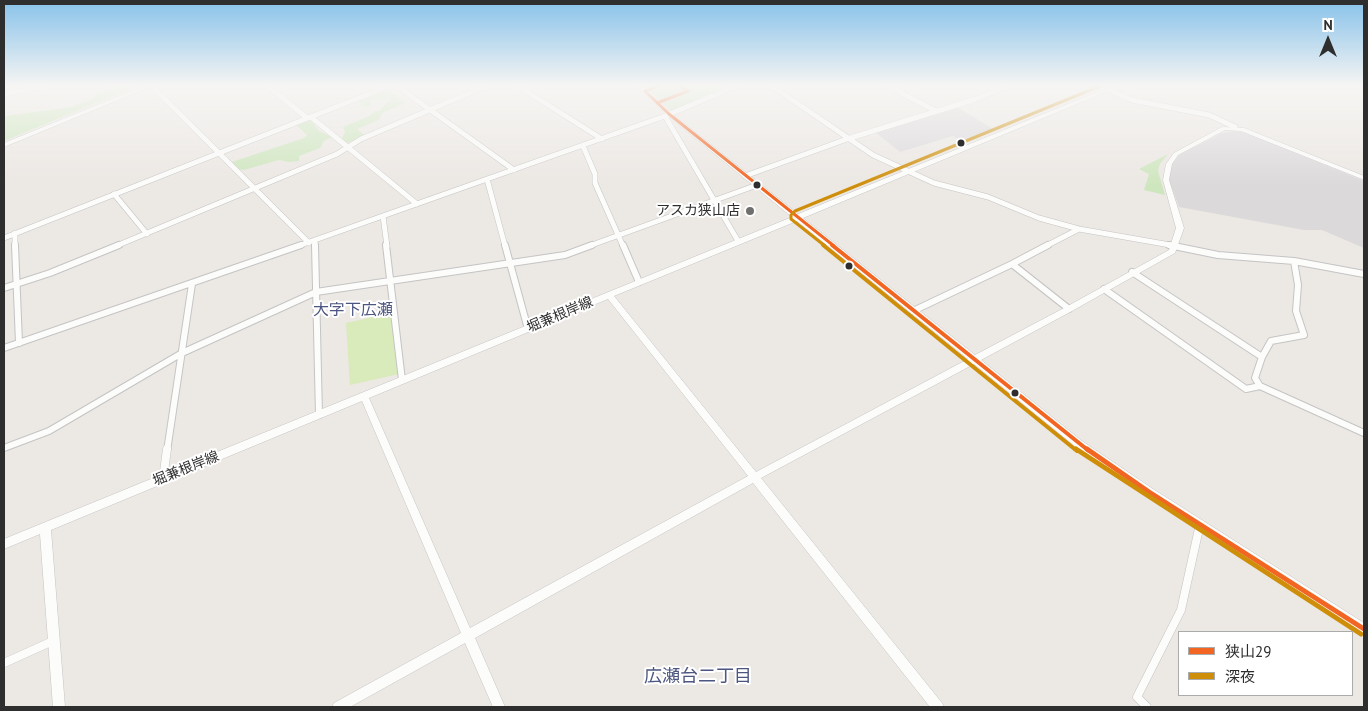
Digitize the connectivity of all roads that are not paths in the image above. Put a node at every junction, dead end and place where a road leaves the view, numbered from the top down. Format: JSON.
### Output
{"nodes":[{"id":1,"x":68,"y":119,"type":"edge"},
{"id":2,"x":184,"y":119,"type":"edge"},
{"id":3,"x":306,"y":119,"type":"edge"},
{"id":4,"x":311,"y":119,"type":"edge"},
{"id":5,"x":409,"y":119,"type":"edge"},
{"id":6,"x":443,"y":119,"type":"edge"},
{"id":7,"x":571,"y":119,"type":"edge"},
{"id":8,"x":656,"y":119,"type":"edge"},
{"id":9,"x":669,"y":119,"type":"edge"},
{"id":10,"x":672,"y":119,"type":"edge"},
{"id":11,"x":819,"y":119,"type":"edge"},
{"id":12,"x":910,"y":119,"type":"edge"},
{"id":13,"x":1037,"y":119,"type":"edge"},
{"id":14,"x":1218,"y":119,"type":"edge"},
{"id":15,"x":1235,"y":127,"type":"junction"},
{"id":16,"x":602,"y":139,"type":"junction"},
{"id":17,"x":847,"y":139,"type":"junction"},
{"id":18,"x":4,"y":145,"type":"edge"},
{"id":19,"x":583,"y":146,"type":"junction"},
{"id":20,"x":347,"y":147,"type":"junction"},
{"id":21,"x":218,"y":153,"type":"junction"},
{"id":22,"x":514,"y":170,"type":"junction"},
{"id":23,"x":910,"y":172,"type":"junction"},
{"id":24,"x":745,"y":176,"type":"junction"},
{"id":25,"x":1364,"y":178,"type":"edge"},
{"id":26,"x":487,"y":179,"type":"junction"},
{"id":27,"x":757,"y":185,"type":"junction"},
{"id":28,"x":254,"y":189,"type":"junction"},
{"id":29,"x":114,"y":194,"type":"junction"},
{"id":30,"x":713,"y":202,"type":"junction"},
{"id":31,"x":417,"y":204,"type":"junction"},
{"id":32,"x":383,"y":216,"type":"junction"},
{"id":33,"x":797,"y":217,"type":"junction"},
{"id":34,"x":1079,"y":229,"type":"junction"},
{"id":35,"x":15,"y":233,"type":"junction"},
{"id":36,"x":147,"y":234,"type":"junction"},
{"id":37,"x":618,"y":236,"type":"junction"},
{"id":38,"x":4,"y":238,"type":"edge"},
{"id":39,"x":312,"y":242,"type":"junction"},
{"id":40,"x":738,"y":242,"type":"junction"},
{"id":41,"x":1175,"y":246,"type":"junction"},
{"id":42,"x":1294,"y":261,"type":"junction"},
{"id":43,"x":510,"y":263,"type":"junction"},
{"id":44,"x":1012,"y":264,"type":"junction"},
{"id":45,"x":1132,"y":272,"type":"junction"},
{"id":46,"x":1364,"y":274,"type":"edge"},
{"id":47,"x":390,"y":280,"type":"junction"},
{"id":48,"x":639,"y":282,"type":"junction"},
{"id":49,"x":17,"y":284,"type":"junction"},
{"id":50,"x":192,"y":284,"type":"junction"},
{"id":51,"x":4,"y":288,"type":"edge"},
{"id":52,"x":1104,"y":289,"type":"junction"},
{"id":53,"x":316,"y":292,"type":"junction"},
{"id":54,"x":609,"y":295,"type":"junction"},
{"id":55,"x":1069,"y":309,"type":"junction"},
{"id":56,"x":913,"y":311,"type":"junction"},
{"id":57,"x":528,"y":329,"type":"junction"},
{"id":58,"x":19,"y":343,"type":"junction"},
{"id":59,"x":4,"y":348,"type":"edge"},
{"id":60,"x":182,"y":353,"type":"junction"},
{"id":61,"x":1262,"y":357,"type":"junction"},
{"id":62,"x":972,"y":359,"type":"junction"},
{"id":63,"x":402,"y":380,"type":"junction"},
{"id":64,"x":1260,"y":386,"type":"junction"},
{"id":65,"x":364,"y":396,"type":"junction"},
{"id":66,"x":319,"y":415,"type":"junction"},
{"id":67,"x":1364,"y":433,"type":"edge"},
{"id":68,"x":4,"y":448,"type":"edge"},
{"id":69,"x":753,"y":478,"type":"junction"},
{"id":70,"x":164,"y":479,"type":"junction"},
{"id":71,"x":1200,"y":524,"type":"junction"},
{"id":72,"x":45,"y":526,"type":"junction"},
{"id":73,"x":4,"y":544,"type":"edge"},
{"id":74,"x":1364,"y":629,"type":"edge"},
{"id":75,"x":468,"y":636,"type":"junction"},
{"id":76,"x":55,"y":640,"type":"junction"},
{"id":77,"x":4,"y":663,"type":"edge"},
{"id":78,"x":59,"y":707,"type":"edge"},
{"id":79,"x":338,"y":707,"type":"edge"},
{"id":80,"x":500,"y":707,"type":"edge"},
{"id":81,"x":938,"y":707,"type":"edge"},
{"id":82,"x":1147,"y":707,"type":"edge"}],
"edges":[{"from":1,"to":18,"type":"street"},
{"from":2,"to":21,"type":"street"},
{"from":3,"to":21,"type":"street"},
{"from":4,"to":20,"type":"street"},
{"from":5,"to":20,"type":"street"},
{"from":6,"to":22,"type":"street"},
{"from":7,"to":16,"type":"street"},
{"from":8,"to":16,"type":"street"},
{"from":9,"to":30,"type":"street"},
{"from":10,"to":24,"type":"street"},
{"from":11,"to":17,"type":"street"},
{"from":12,"to":17,"type":"street"},
{"from":13,"to":23,"type":"street","name":"堀兼根岸線"},
{"from":14,"to":15,"type":"street"},
{"from":15,"to":25,"type":"street"},
{"from":15,"to":41,"type":"street"},
{"from":16,"to":19,"type":"street"},
{"from":17,"to":23,"type":"street"},
{"from":17,"to":24,"type":"street"},
{"from":19,"to":22,"type":"street"},
{"from":19,"to":37,"type":"street"},
{"from":20,"to":28,"type":"street"},
{"from":20,"to":31,"type":"street"},
{"from":21,"to":28,"type":"street"},
{"from":21,"to":29,"type":"street"},
{"from":22,"to":26,"type":"street"},
{"from":23,"to":33,"type":"street","name":"堀兼根岸線"},
{"from":23,"to":34,"type":"street"},
{"from":24,"to":27,"type":"street"},
{"from":26,"to":31,"type":"street"},
{"from":26,"to":43,"type":"street"},
{"from":27,"to":30,"type":"street"},
{"from":27,"to":33,"type":"street"},
{"from":28,"to":36,"type":"street"},
{"from":28,"to":39,"type":"street"},
{"from":29,"to":35,"type":"street"},
{"from":29,"to":36,"type":"street"},
{"from":30,"to":37,"type":"street"},
{"from":30,"to":40,"type":"street"},
{"from":31,"to":32,"type":"street"},
{"from":32,"to":39,"type":"street"},
{"from":32,"to":47,"type":"street"},
{"from":33,"to":40,"type":"street","name":"堀兼根岸線"},
{"from":33,"to":56,"type":"street"},
{"from":34,"to":41,"type":"street"},
{"from":34,"to":44,"type":"street"},
{"from":35,"to":38,"type":"street"},
{"from":35,"to":49,"type":"street"},
{"from":36,"to":49,"type":"street"},
{"from":37,"to":43,"type":"street"},
{"from":37,"to":48,"type":"street"},
{"from":39,"to":50,"type":"street"},
{"from":39,"to":53,"type":"street"},
{"from":40,"to":48,"type":"street","name":"堀兼根岸線"},
{"from":41,"to":42,"type":"street"},
{"from":41,"to":45,"type":"street"},
{"from":42,"to":46,"type":"street"},
{"from":42,"to":61,"type":"street"},
{"from":43,"to":47,"type":"street"},
{"from":43,"to":57,"type":"street"},
{"from":44,"to":55,"type":"street"},
{"from":44,"to":56,"type":"street"},
{"from":45,"to":52,"type":"street"},
{"from":45,"to":61,"type":"street"},
{"from":47,"to":53,"type":"street"},
{"from":47,"to":63,"type":"street"},
{"from":48,"to":54,"type":"street","name":"堀兼根岸線"},
{"from":49,"to":51,"type":"street"},
{"from":49,"to":58,"type":"street"},
{"from":50,"to":58,"type":"street"},
{"from":50,"to":60,"type":"street"},
{"from":52,"to":55,"type":"street"},
{"from":52,"to":64,"type":"street"},
{"from":53,"to":60,"type":"street"},
{"from":53,"to":66,"type":"street"},
{"from":54,"to":57,"type":"street","name":"堀兼根岸線"},
{"from":54,"to":69,"type":"street"},
{"from":55,"to":62,"type":"street"},
{"from":56,"to":62,"type":"street"},
{"from":57,"to":63,"type":"street","name":"堀兼根岸線"},
{"from":58,"to":59,"type":"street"},
{"from":60,"to":68,"type":"street"},
{"from":60,"to":70,"type":"street"},
{"from":61,"to":64,"type":"street"},
{"from":62,"to":69,"type":"street"},
{"from":62,"to":71,"type":"street"},
{"from":63,"to":65,"type":"street","name":"堀兼根岸線"},
{"from":64,"to":67,"type":"street"},
{"from":65,"to":66,"type":"street","name":"堀兼根岸線"},
{"from":65,"to":75,"type":"street"},
{"from":66,"to":70,"type":"street","name":"堀兼根岸線"},
{"from":69,"to":75,"type":"street"},
{"from":69,"to":81,"type":"street"},
{"from":70,"to":72,"type":"street","name":"堀兼根岸線"},
{"from":71,"to":74,"type":"street"},
{"from":71,"to":82,"type":"street"},
{"from":72,"to":73,"type":"street","name":"堀兼根岸線"},
{"from":72,"to":76,"type":"street"},
{"from":75,"to":79,"type":"street"},
{"from":75,"to":80,"type":"street"},
{"from":76,"to":77,"type":"street"},
{"from":76,"to":78,"type":"street"}]}
